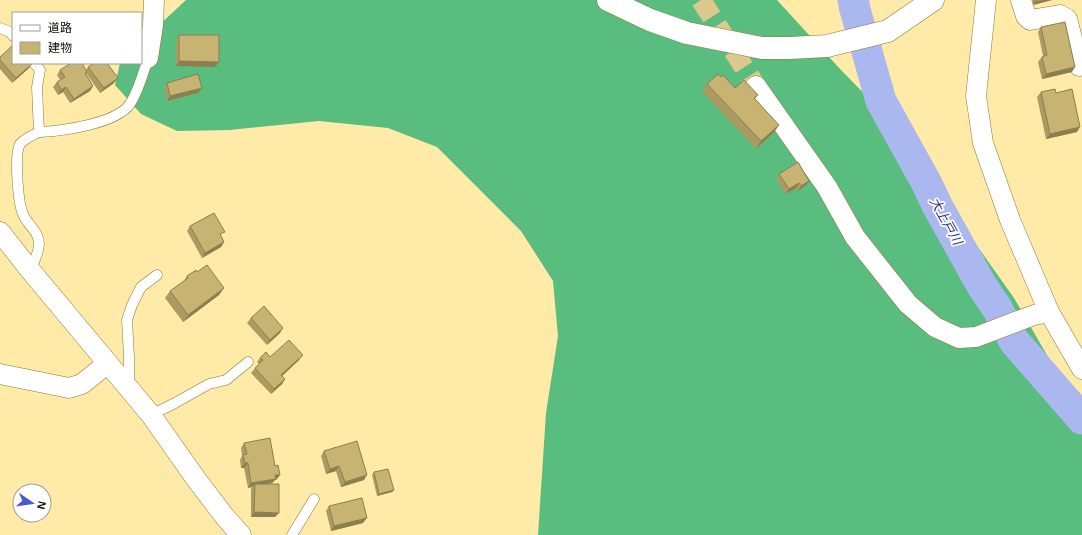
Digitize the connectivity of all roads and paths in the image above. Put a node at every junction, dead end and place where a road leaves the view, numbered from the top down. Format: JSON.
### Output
{"nodes":[{"id":1,"x":154,"y":0,"type":"edge"},
{"id":2,"x":608,"y":0,"type":"edge"},
{"id":3,"x":933,"y":0,"type":"edge"},
{"id":4,"x":986,"y":0,"type":"edge"},
{"id":5,"x":1021,"y":0,"type":"edge"},
{"id":6,"x":0,"y":28,"type":"edge"},
{"id":7,"x":12,"y":35,"type":"edge"},
{"id":8,"x":148,"y":58,"type":"joint"},
{"id":9,"x":35,"y":64,"type":"edge"},
{"id":10,"x":1078,"y":66,"type":"dead end"},
{"id":11,"x":756,"y":86,"type":"tunnel mouth"},
{"id":12,"x":38,"y":132,"type":"junction"},
{"id":13,"x":0,"y":232,"type":"edge"},
{"id":14,"x":30,"y":270,"type":"junction"},
{"id":15,"x":157,"y":275,"type":"dead end"},
{"id":16,"x":1041,"y":314,"type":"junction"},
{"id":17,"x":248,"y":362,"type":"dead end"},
{"id":18,"x":108,"y":364,"type":"junction"},
{"id":19,"x":1082,"y":369,"type":"edge"},
{"id":20,"x":0,"y":374,"type":"edge"},
{"id":21,"x":129,"y":389,"type":"junction"},
{"id":22,"x":151,"y":415,"type":"junction"},
{"id":23,"x":314,"y":499,"type":"dead end"},
{"id":24,"x":241,"y":535,"type":"edge"},
{"id":25,"x":292,"y":535,"type":"edge"}],
"edges":[{"from":1,"to":8,"type":"street"},
{"from":2,"to":3,"type":"street"},
{"from":4,"to":16,"type":"street"},
{"from":5,"to":10,"type":"street"},
{"from":6,"to":7,"type":"lane"},
{"from":8,"to":12,"type":"lane"},
{"from":9,"to":12,"type":"lane"},
{"from":11,"to":16,"type":"street"},
{"from":12,"to":14,"type":"lane"},
{"from":13,"to":14,"type":"street"},
{"from":14,"to":18,"type":"street"},
{"from":15,"to":21,"type":"lane"},
{"from":16,"to":19,"type":"street"},
{"from":17,"to":22,"type":"lane"},
{"from":18,"to":20,"type":"street"},
{"from":18,"to":21,"type":"street"},
{"from":21,"to":22,"type":"street"},
{"from":22,"to":24,"type":"street"},
{"from":23,"to":25,"type":"lane"}]}
